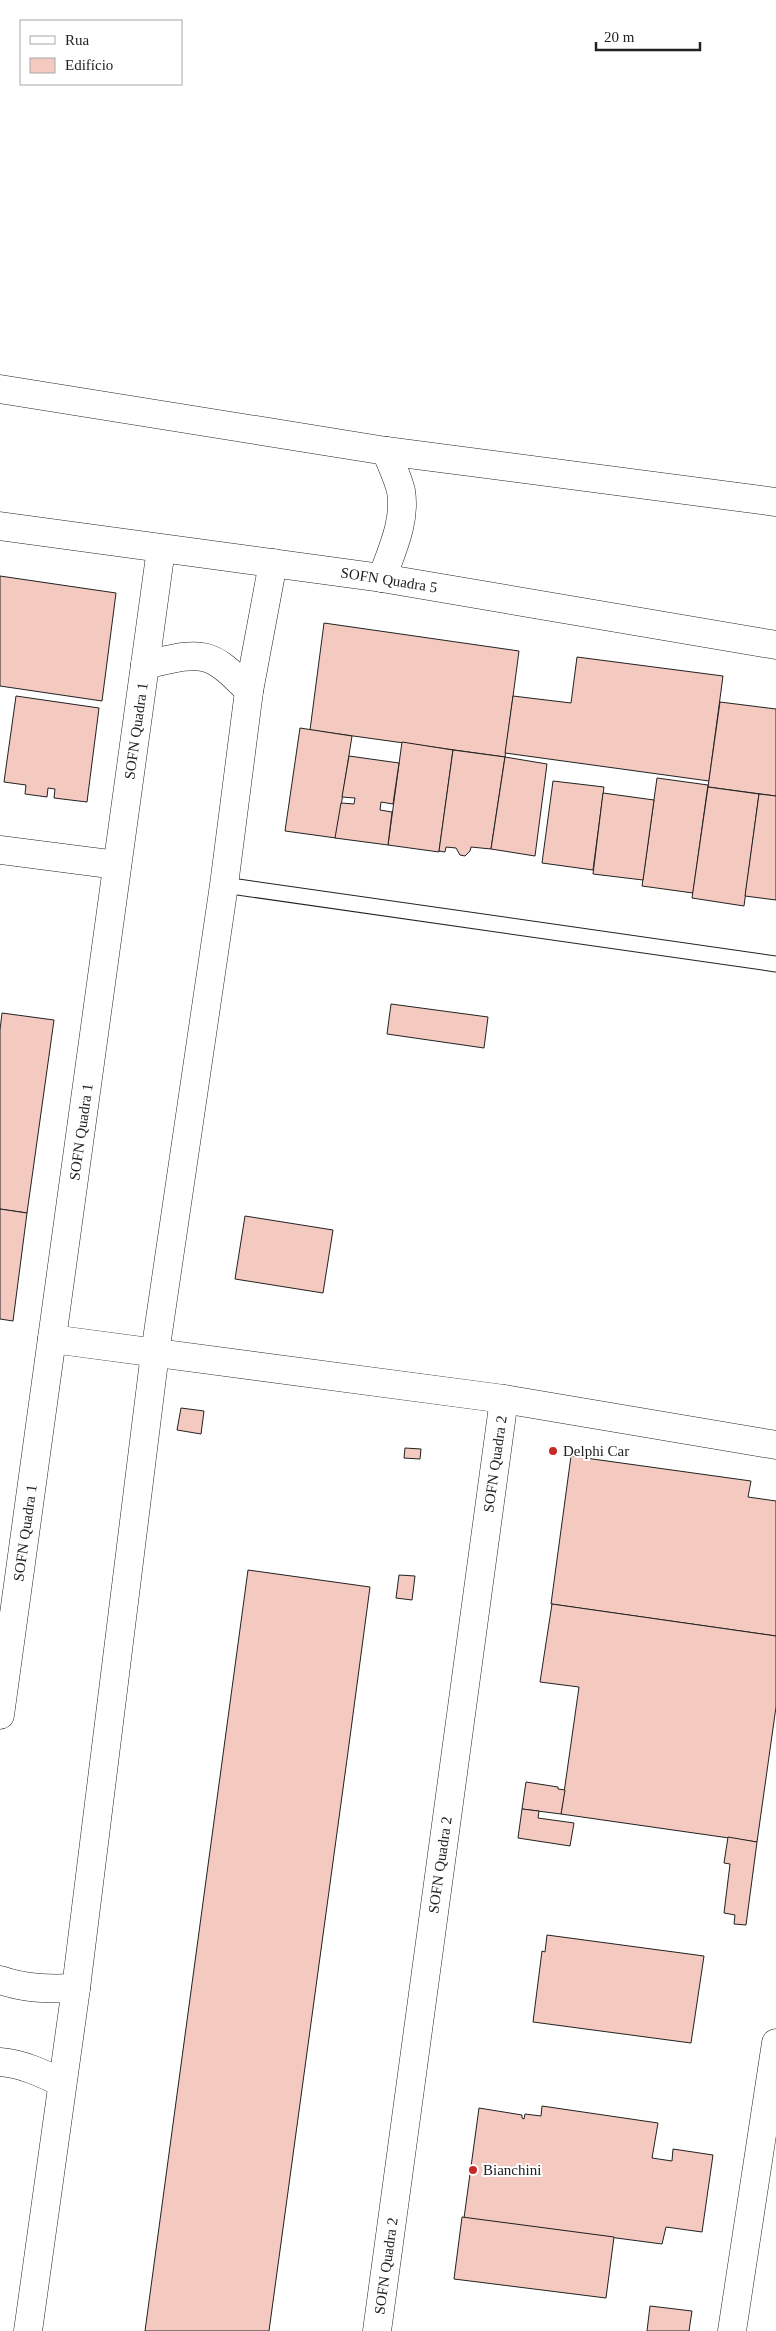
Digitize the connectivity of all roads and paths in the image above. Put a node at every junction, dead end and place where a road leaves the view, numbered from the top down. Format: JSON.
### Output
{"nodes":[{"id":1,"x":0,"y":389,"type":"edge"},
{"id":2,"x":386,"y":451,"type":"junction"},
{"id":3,"x":776,"y":502,"type":"edge"},
{"id":4,"x":0,"y":526,"type":"edge"},
{"id":5,"x":161,"y":549,"type":"junction"},
{"id":6,"x":273,"y":563,"type":"junction"},
{"id":7,"x":382,"y":578,"type":"junction"},
{"id":8,"x":776,"y":645,"type":"edge"},
{"id":9,"x":145,"y":665,"type":"junction"},
{"id":10,"x":248,"y":692,"type":"junction"},
{"id":11,"x":0,"y":850,"type":"edge"},
{"id":12,"x":117,"y":864,"type":"junction"},
{"id":13,"x":224,"y":885,"type":"junction"},
{"id":14,"x":776,"y":964,"type":"edge"},
{"id":15,"x":52,"y":1339,"type":"junction"},
{"id":16,"x":155,"y":1353,"type":"junction"},
{"id":17,"x":504,"y":1399,"type":"junction"},
{"id":18,"x":776,"y":1445,"type":"edge"},
{"id":19,"x":0,"y":1715,"type":"edge"},
{"id":20,"x":0,"y":1980,"type":"edge"},
{"id":21,"x":76,"y":1988,"type":"junction"},
{"id":22,"x":776,"y":2043,"type":"edge"},
{"id":23,"x":0,"y":2062,"type":"edge"},
{"id":24,"x":62,"y":2083,"type":"junction"},
{"id":25,"x":28,"y":2331,"type":"edge"},
{"id":26,"x":377,"y":2331,"type":"edge"},
{"id":27,"x":732,"y":2331,"type":"edge"}],
"edges":[{"from":1,"to":2,"type":"street"},
{"from":2,"to":3,"type":"street"},
{"from":2,"to":7,"type":"street"},
{"from":4,"to":5,"type":"street","name":"SOFN Quadra 5"},
{"from":5,"to":6,"type":"street","name":"SOFN Quadra 5"},
{"from":5,"to":9,"type":"street","name":"SOFN Quadra 1"},
{"from":6,"to":7,"type":"street","name":"SOFN Quadra 5"},
{"from":6,"to":10,"type":"street"},
{"from":7,"to":8,"type":"street","name":"SOFN Quadra 5"},
{"from":9,"to":10,"type":"street"},
{"from":9,"to":12,"type":"street","name":"SOFN Quadra 1"},
{"from":10,"to":13,"type":"street"},
{"from":11,"to":12,"type":"street"},
{"from":12,"to":15,"type":"street","name":"SOFN Quadra 1"},
{"from":13,"to":14,"type":"lane"},
{"from":13,"to":16,"type":"street"},
{"from":15,"to":16,"type":"street"},
{"from":15,"to":19,"type":"street","name":"SOFN Quadra 1"},
{"from":16,"to":17,"type":"street"},
{"from":16,"to":21,"type":"street"},
{"from":17,"to":18,"type":"street"},
{"from":17,"to":26,"type":"street","name":"SOFN Quadra 2"},
{"from":20,"to":21,"type":"street"},
{"from":21,"to":24,"type":"street"},
{"from":22,"to":27,"type":"street"},
{"from":23,"to":24,"type":"street"},
{"from":24,"to":25,"type":"street"}]}
